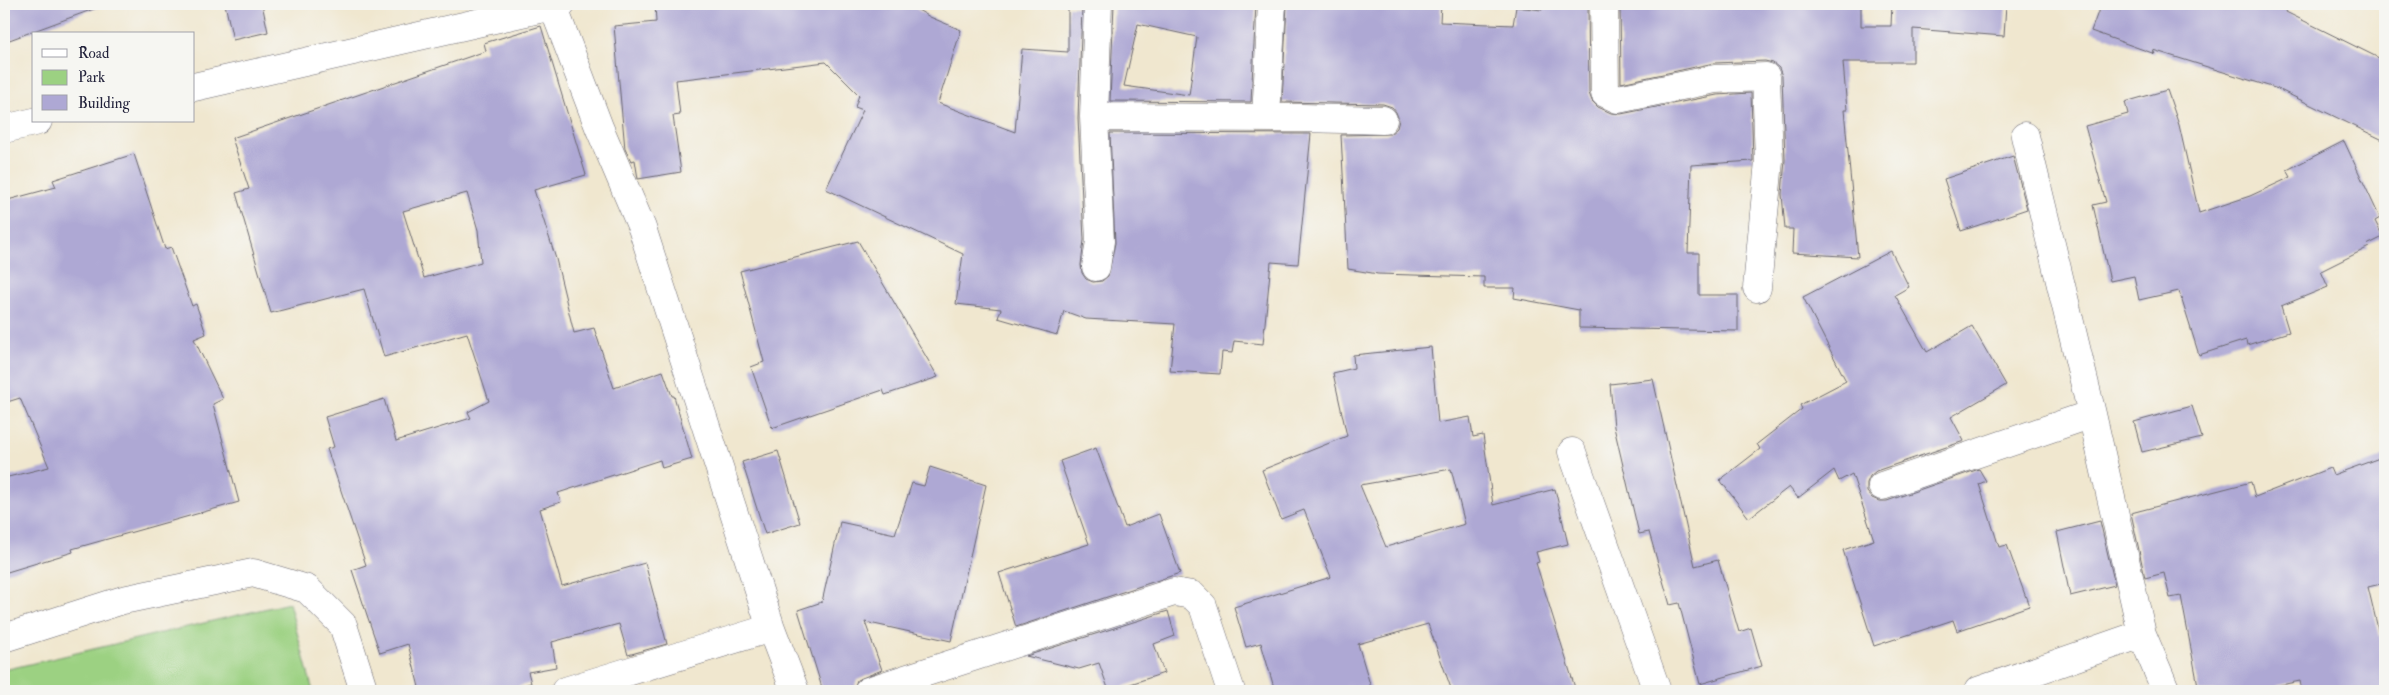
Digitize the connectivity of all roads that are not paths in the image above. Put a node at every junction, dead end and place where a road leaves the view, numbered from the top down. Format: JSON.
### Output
{"nodes":[{"id":1,"x":1098,"y":4,"type":"edge"},
{"id":2,"x":1272,"y":4,"type":"edge"},
{"id":3,"x":1604,"y":4,"type":"edge"},
{"id":4,"x":557,"y":5,"type":"edge"},
{"id":5,"x":195,"y":87,"type":"edge"},
{"id":6,"x":1094,"y":117,"type":"junction"},
{"id":7,"x":1266,"y":118,"type":"junction"},
{"id":8,"x":1382,"y":120,"type":"dead end"},
{"id":9,"x":34,"y":122,"type":"edge"},
{"id":10,"x":4,"y":129,"type":"edge"},
{"id":11,"x":2025,"y":136,"type":"dead end"},
{"id":12,"x":1096,"y":267,"type":"dead end"},
{"id":13,"x":1756,"y":288,"type":"dead end"},
{"id":14,"x":2092,"y":414,"type":"junction"},
{"id":15,"x":1572,"y":452,"type":"dead end"},
{"id":16,"x":1882,"y":486,"type":"dead end"},
{"id":17,"x":770,"y":628,"type":"junction"},
{"id":18,"x":2142,"y":634,"type":"junction"},
{"id":19,"x":4,"y":638,"type":"edge"},
{"id":20,"x":364,"y":691,"type":"edge"},
{"id":21,"x":565,"y":691,"type":"edge"},
{"id":22,"x":795,"y":691,"type":"edge"},
{"id":23,"x":868,"y":691,"type":"edge"},
{"id":24,"x":1231,"y":691,"type":"edge"},
{"id":25,"x":1657,"y":691,"type":"edge"},
{"id":26,"x":1978,"y":691,"type":"edge"},
{"id":27,"x":2166,"y":691,"type":"edge"}],
"edges":[{"from":1,"to":6,"type":"street"},
{"from":2,"to":7,"type":"street"},
{"from":3,"to":13,"type":"street"},
{"from":4,"to":5,"type":"street"},
{"from":4,"to":17,"type":"street"},
{"from":6,"to":7,"type":"street"},
{"from":6,"to":12,"type":"street"},
{"from":7,"to":8,"type":"street"},
{"from":9,"to":10,"type":"street"},
{"from":11,"to":14,"type":"street"},
{"from":14,"to":16,"type":"street"},
{"from":14,"to":18,"type":"street"},
{"from":15,"to":25,"type":"street"},
{"from":17,"to":21,"type":"street"},
{"from":17,"to":22,"type":"street"},
{"from":18,"to":26,"type":"street"},
{"from":18,"to":27,"type":"street"},
{"from":19,"to":20,"type":"street"},
{"from":23,"to":24,"type":"street"}]}
